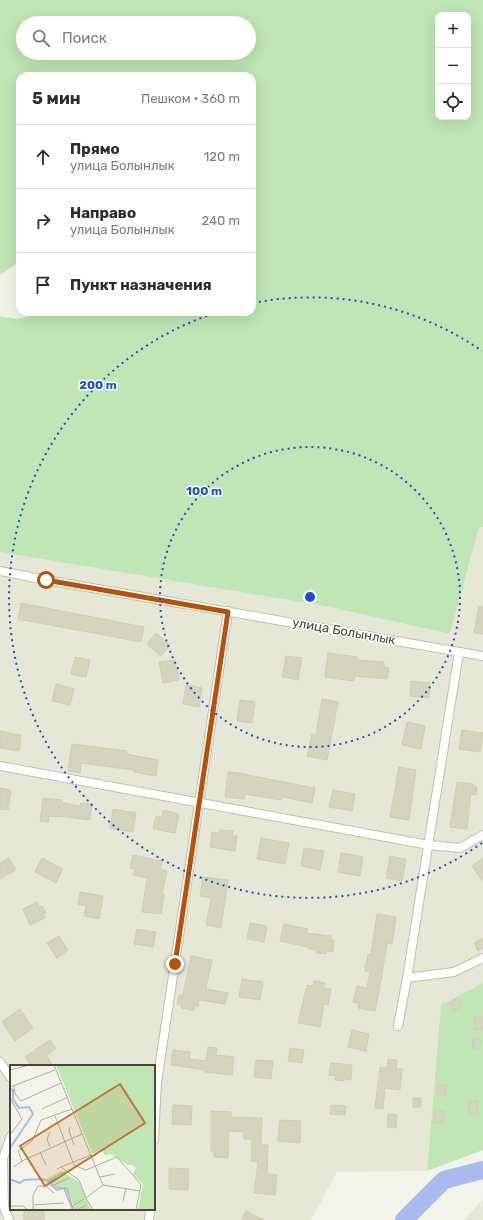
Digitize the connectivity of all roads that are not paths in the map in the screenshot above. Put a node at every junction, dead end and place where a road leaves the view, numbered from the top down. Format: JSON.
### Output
{"nodes":[{"id":1,"x":0,"y":571,"type":"edge"},
{"id":2,"x":228,"y":612,"type":"junction"},
{"id":3,"x":459,"y":652,"type":"junction"},
{"id":4,"x":483,"y":656,"type":"edge"},
{"id":5,"x":0,"y":766,"type":"edge"},
{"id":6,"x":199,"y":803,"type":"junction"},
{"id":7,"x":483,"y":835,"type":"edge"},
{"id":8,"x":428,"y":845,"type":"junction"},
{"id":9,"x":483,"y":958,"type":"edge"},
{"id":10,"x":407,"y":978,"type":"junction"},
{"id":11,"x":398,"y":1026,"type":"dead end"},
{"id":12,"x":0,"y":1062,"type":"edge"},
{"id":13,"x":10,"y":1077,"type":"edge"},
{"id":14,"x":155,"y":1121,"type":"edge"},
{"id":15,"x":10,"y":1139,"type":"edge"},
{"id":16,"x":150,"y":1210,"type":"edge"},
{"id":17,"x":9,"y":1220,"type":"edge"},
{"id":18,"x":149,"y":1220,"type":"edge"}],
"edges":[{"from":1,"to":2,"type":"street","name":"улица Болынлык"},
{"from":2,"to":3,"type":"street","name":"улица Болынлык"},
{"from":2,"to":6,"type":"street"},
{"from":3,"to":4,"type":"street","name":"улица Болынлык"},
{"from":3,"to":8,"type":"street"},
{"from":5,"to":6,"type":"street"},
{"from":6,"to":8,"type":"street"},
{"from":6,"to":14,"type":"street"},
{"from":7,"to":8,"type":"street"},
{"from":8,"to":10,"type":"street"},
{"from":9,"to":10,"type":"street"},
{"from":10,"to":11,"type":"street"},
{"from":12,"to":13,"type":"street"},
{"from":15,"to":17,"type":"street"},
{"from":16,"to":18,"type":"street"}]}
